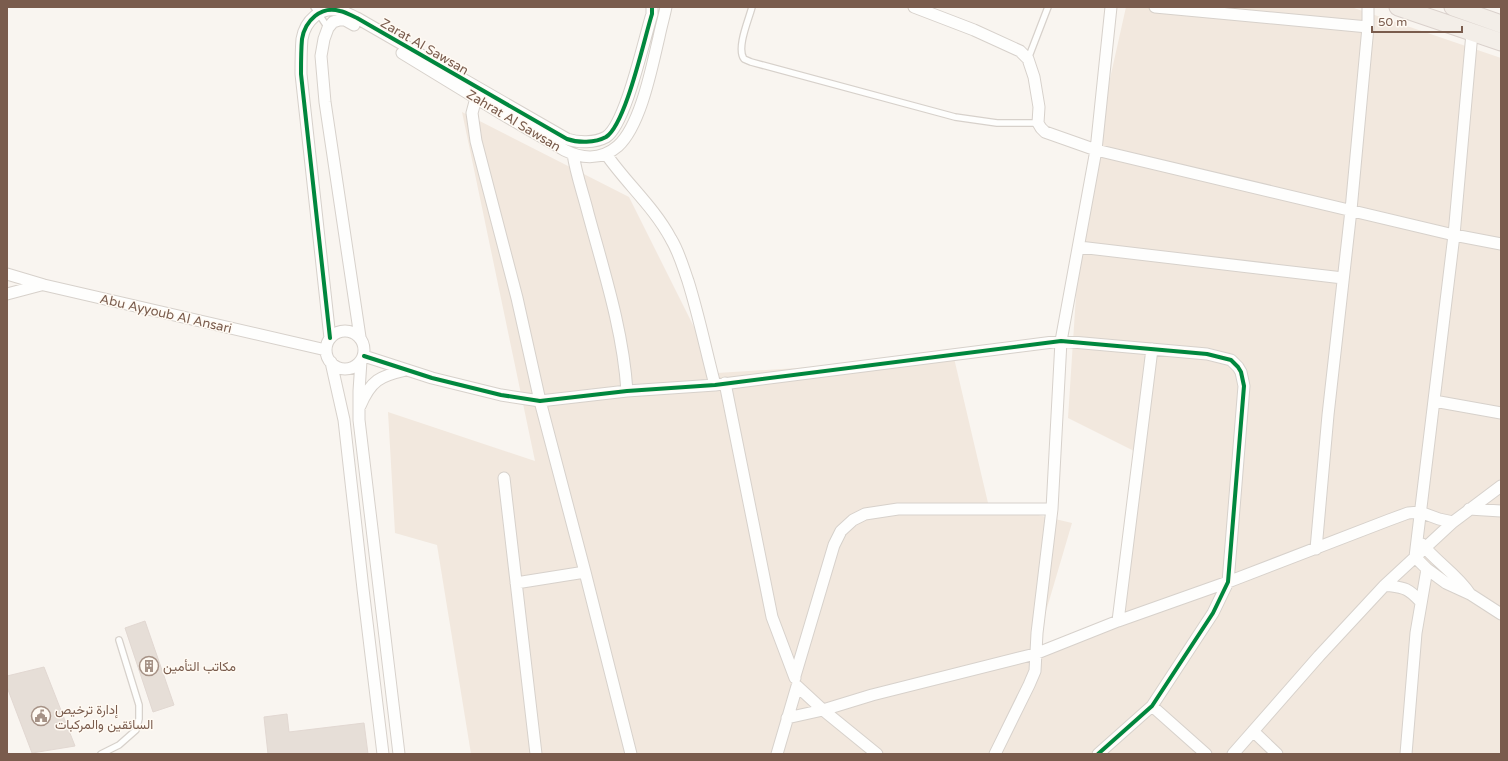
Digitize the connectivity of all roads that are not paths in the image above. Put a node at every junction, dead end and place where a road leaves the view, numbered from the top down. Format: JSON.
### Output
{"nodes":[{"id":1,"x":652,"y":7,"type":"edge"},
{"id":2,"x":666,"y":7,"type":"edge"},
{"id":3,"x":752,"y":7,"type":"edge"},
{"id":4,"x":914,"y":7,"type":"edge"},
{"id":5,"x":1048,"y":7,"type":"edge"},
{"id":6,"x":1111,"y":7,"type":"edge"},
{"id":7,"x":1155,"y":7,"type":"edge"},
{"id":8,"x":1368,"y":7,"type":"edge"},
{"id":9,"x":1398,"y":7,"type":"edge"},
{"id":10,"x":1453,"y":7,"type":"edge"},
{"id":11,"x":316,"y":10,"type":"edge"},
{"id":12,"x":1475,"y":11,"type":"edge"},
{"id":13,"x":1501,"y":24,"type":"edge"},
{"id":14,"x":1368,"y":27,"type":"junction"},
{"id":15,"x":328,"y":28,"type":"junction"},
{"id":16,"x":1472,"y":33,"type":"junction"},
{"id":17,"x":1501,"y":42,"type":"edge"},
{"id":18,"x":1028,"y":59,"type":"junction"},
{"id":19,"x":479,"y":94,"type":"junction"},
{"id":20,"x":1038,"y":123,"type":"junction"},
{"id":21,"x":1096,"y":150,"type":"junction"},
{"id":22,"x":573,"y":154,"type":"junction"},
{"id":23,"x":606,"y":154,"type":"junction"},
{"id":24,"x":1351,"y":210,"type":"junction"},
{"id":25,"x":1454,"y":235,"type":"junction"},
{"id":26,"x":1501,"y":244,"type":"edge"},
{"id":27,"x":1079,"y":247,"type":"junction"},
{"id":28,"x":7,"y":274,"type":"edge"},
{"id":29,"x":1342,"y":278,"type":"junction"},
{"id":30,"x":44,"y":285,"type":"junction"},
{"id":31,"x":7,"y":294,"type":"edge"},
{"id":32,"x":360,"y":337,"type":"junction"},
{"id":33,"x":330,"y":338,"type":"junction"},
{"id":34,"x":1061,"y":341,"type":"junction"},
{"id":35,"x":1152,"y":349,"type":"junction"},
{"id":36,"x":326,"y":350,"type":"junction"},
{"id":37,"x":362,"y":359,"type":"junction"},
{"id":38,"x":331,"y":362,"type":"junction"},
{"id":39,"x":407,"y":370,"type":"junction"},
{"id":40,"x":720,"y":384,"type":"junction"},
{"id":41,"x":626,"y":391,"type":"junction"},
{"id":42,"x":540,"y":401,"type":"junction"},
{"id":43,"x":1434,"y":401,"type":"junction"},
{"id":44,"x":358,"y":410,"type":"junction"},
{"id":45,"x":1501,"y":413,"type":"edge"},
{"id":46,"x":504,"y":478,"type":"dead end"},
{"id":47,"x":1501,"y":486,"type":"edge"},
{"id":48,"x":1052,"y":509,"type":"junction"},
{"id":49,"x":1469,"y":509,"type":"junction"},
{"id":50,"x":1501,"y":511,"type":"edge"},
{"id":51,"x":1420,"y":512,"type":"junction"},
{"id":52,"x":1453,"y":522,"type":"junction"},
{"id":53,"x":1417,"y":537,"type":"junction"},
{"id":54,"x":1426,"y":548,"type":"junction"},
{"id":55,"x":1316,"y":549,"type":"junction"},
{"id":56,"x":1414,"y":557,"type":"junction"},
{"id":57,"x":1427,"y":569,"type":"junction"},
{"id":58,"x":585,"y":572,"type":"junction"},
{"id":59,"x":1228,"y":582,"type":"junction"},
{"id":60,"x":516,"y":583,"type":"junction"},
{"id":61,"x":1385,"y":585,"type":"junction"},
{"id":62,"x":1470,"y":594,"type":"junction"},
{"id":63,"x":1420,"y":601,"type":"junction"},
{"id":64,"x":1501,"y":614,"type":"edge"},
{"id":65,"x":1118,"y":621,"type":"junction"},
{"id":66,"x":119,"y":640,"type":"dead end"},
{"id":67,"x":1035,"y":654,"type":"junction"},
{"id":68,"x":796,"y":681,"type":"junction"},
{"id":69,"x":1152,"y":706,"type":"junction"},
{"id":70,"x":823,"y":710,"type":"junction"},
{"id":71,"x":787,"y":718,"type":"junction"},
{"id":72,"x":1253,"y":731,"type":"junction"},
{"id":73,"x":101,"y":754,"type":"edge"},
{"id":74,"x":383,"y":754,"type":"edge"},
{"id":75,"x":399,"y":754,"type":"edge"},
{"id":76,"x":536,"y":754,"type":"edge"},
{"id":77,"x":631,"y":754,"type":"edge"},
{"id":78,"x":776,"y":754,"type":"edge"},
{"id":79,"x":877,"y":754,"type":"edge"},
{"id":80,"x":995,"y":754,"type":"edge"},
{"id":81,"x":1098,"y":754,"type":"edge"},
{"id":82,"x":1206,"y":754,"type":"edge"},
{"id":83,"x":1233,"y":754,"type":"edge"},
{"id":84,"x":1277,"y":754,"type":"edge"},
{"id":85,"x":1406,"y":754,"type":"edge"}],
"edges":[{"from":1,"to":19,"type":"street","name":"Zarat Al Sawsan"},
{"from":2,"to":23,"type":"street"},
{"from":3,"to":20,"type":"lane"},
{"from":4,"to":18,"type":"street"},
{"from":5,"to":18,"type":"lane"},
{"from":6,"to":21,"type":"street"},
{"from":7,"to":14,"type":"street"},
{"from":8,"to":14,"type":"street"},
{"from":9,"to":16,"type":"main road"},
{"from":10,"to":12,"type":"main road"},
{"from":11,"to":15,"type":"lane"},
{"from":11,"to":19,"type":"street","name":"Zarat Al Sawsan"},
{"from":11,"to":33,"type":"street"},
{"from":12,"to":13,"type":"main road"},
{"from":14,"to":24,"type":"street"},
{"from":15,"to":19,"type":"street","name":"Zahrat Al Sawsan"},
{"from":15,"to":32,"type":"street"},
{"from":16,"to":17,"type":"main road"},
{"from":16,"to":25,"type":"street"},
{"from":18,"to":20,"type":"street"},
{"from":19,"to":22,"type":"street","name":"Zahrat Al Sawsan"},
{"from":19,"to":42,"type":"street"},
{"from":20,"to":21,"type":"street"},
{"from":21,"to":24,"type":"street"},
{"from":21,"to":27,"type":"street"},
{"from":22,"to":23,"type":"street","name":"Zahrat Al Sawsan"},
{"from":22,"to":41,"type":"street"},
{"from":23,"to":40,"type":"street"},
{"from":24,"to":25,"type":"street"},
{"from":24,"to":29,"type":"street"},
{"from":25,"to":26,"type":"street"},
{"from":25,"to":43,"type":"street"},
{"from":27,"to":29,"type":"street"},
{"from":27,"to":34,"type":"street"},
{"from":28,"to":30,"type":"street","name":"Abu Ayyoub Al Ansari"},
{"from":29,"to":55,"type":"street"},
{"from":30,"to":31,"type":"street"},
{"from":30,"to":36,"type":"street","name":"Abu Ayyoub Al Ansari"},
{"from":32,"to":33,"type":"street"},
{"from":32,"to":37,"type":"street"},
{"from":33,"to":36,"type":"street"},
{"from":34,"to":35,"type":"street"},
{"from":34,"to":40,"type":"street"},
{"from":34,"to":48,"type":"street"},
{"from":35,"to":59,"type":"street"},
{"from":35,"to":65,"type":"street"},
{"from":36,"to":38,"type":"street"},
{"from":37,"to":38,"type":"street"},
{"from":37,"to":39,"type":"street"},
{"from":37,"to":44,"type":"street"},
{"from":38,"to":74,"type":"street"},
{"from":39,"to":42,"type":"street"},
{"from":39,"to":44,"type":"street"},
{"from":40,"to":41,"type":"street"},
{"from":40,"to":68,"type":"street"},
{"from":41,"to":42,"type":"street"},
{"from":42,"to":58,"type":"street"},
{"from":43,"to":45,"type":"street"},
{"from":43,"to":51,"type":"street"},
{"from":44,"to":75,"type":"street"},
{"from":46,"to":60,"type":"street"},
{"from":47,"to":49,"type":"street"},
{"from":48,"to":67,"type":"street"},
{"from":48,"to":68,"type":"street"},
{"from":49,"to":50,"type":"street"},
{"from":49,"to":52,"type":"street"},
{"from":51,"to":52,"type":"street"},
{"from":51,"to":53,"type":"street"},
{"from":51,"to":55,"type":"street"},
{"from":52,"to":54,"type":"street"},
{"from":53,"to":54,"type":"street"},
{"from":53,"to":56,"type":"street"},
{"from":54,"to":56,"type":"street"},
{"from":54,"to":62,"type":"street"},
{"from":55,"to":59,"type":"street"},
{"from":56,"to":57,"type":"street"},
{"from":56,"to":61,"type":"street"},
{"from":57,"to":62,"type":"street"},
{"from":57,"to":63,"type":"street"},
{"from":58,"to":60,"type":"street"},
{"from":58,"to":77,"type":"street"},
{"from":59,"to":65,"type":"street"},
{"from":59,"to":69,"type":"street"},
{"from":60,"to":76,"type":"street"},
{"from":61,"to":63,"type":"street"},
{"from":61,"to":72,"type":"street"},
{"from":62,"to":64,"type":"street"},
{"from":63,"to":85,"type":"street"},
{"from":65,"to":67,"type":"street"},
{"from":66,"to":73,"type":"lane"},
{"from":67,"to":70,"type":"street"},
{"from":67,"to":80,"type":"street"},
{"from":68,"to":70,"type":"street"},
{"from":68,"to":71,"type":"street"},
{"from":69,"to":81,"type":"street"},
{"from":69,"to":82,"type":"street"},
{"from":70,"to":71,"type":"street"},
{"from":70,"to":79,"type":"street"},
{"from":71,"to":78,"type":"street"},
{"from":72,"to":83,"type":"street"},
{"from":72,"to":84,"type":"street"}]}
